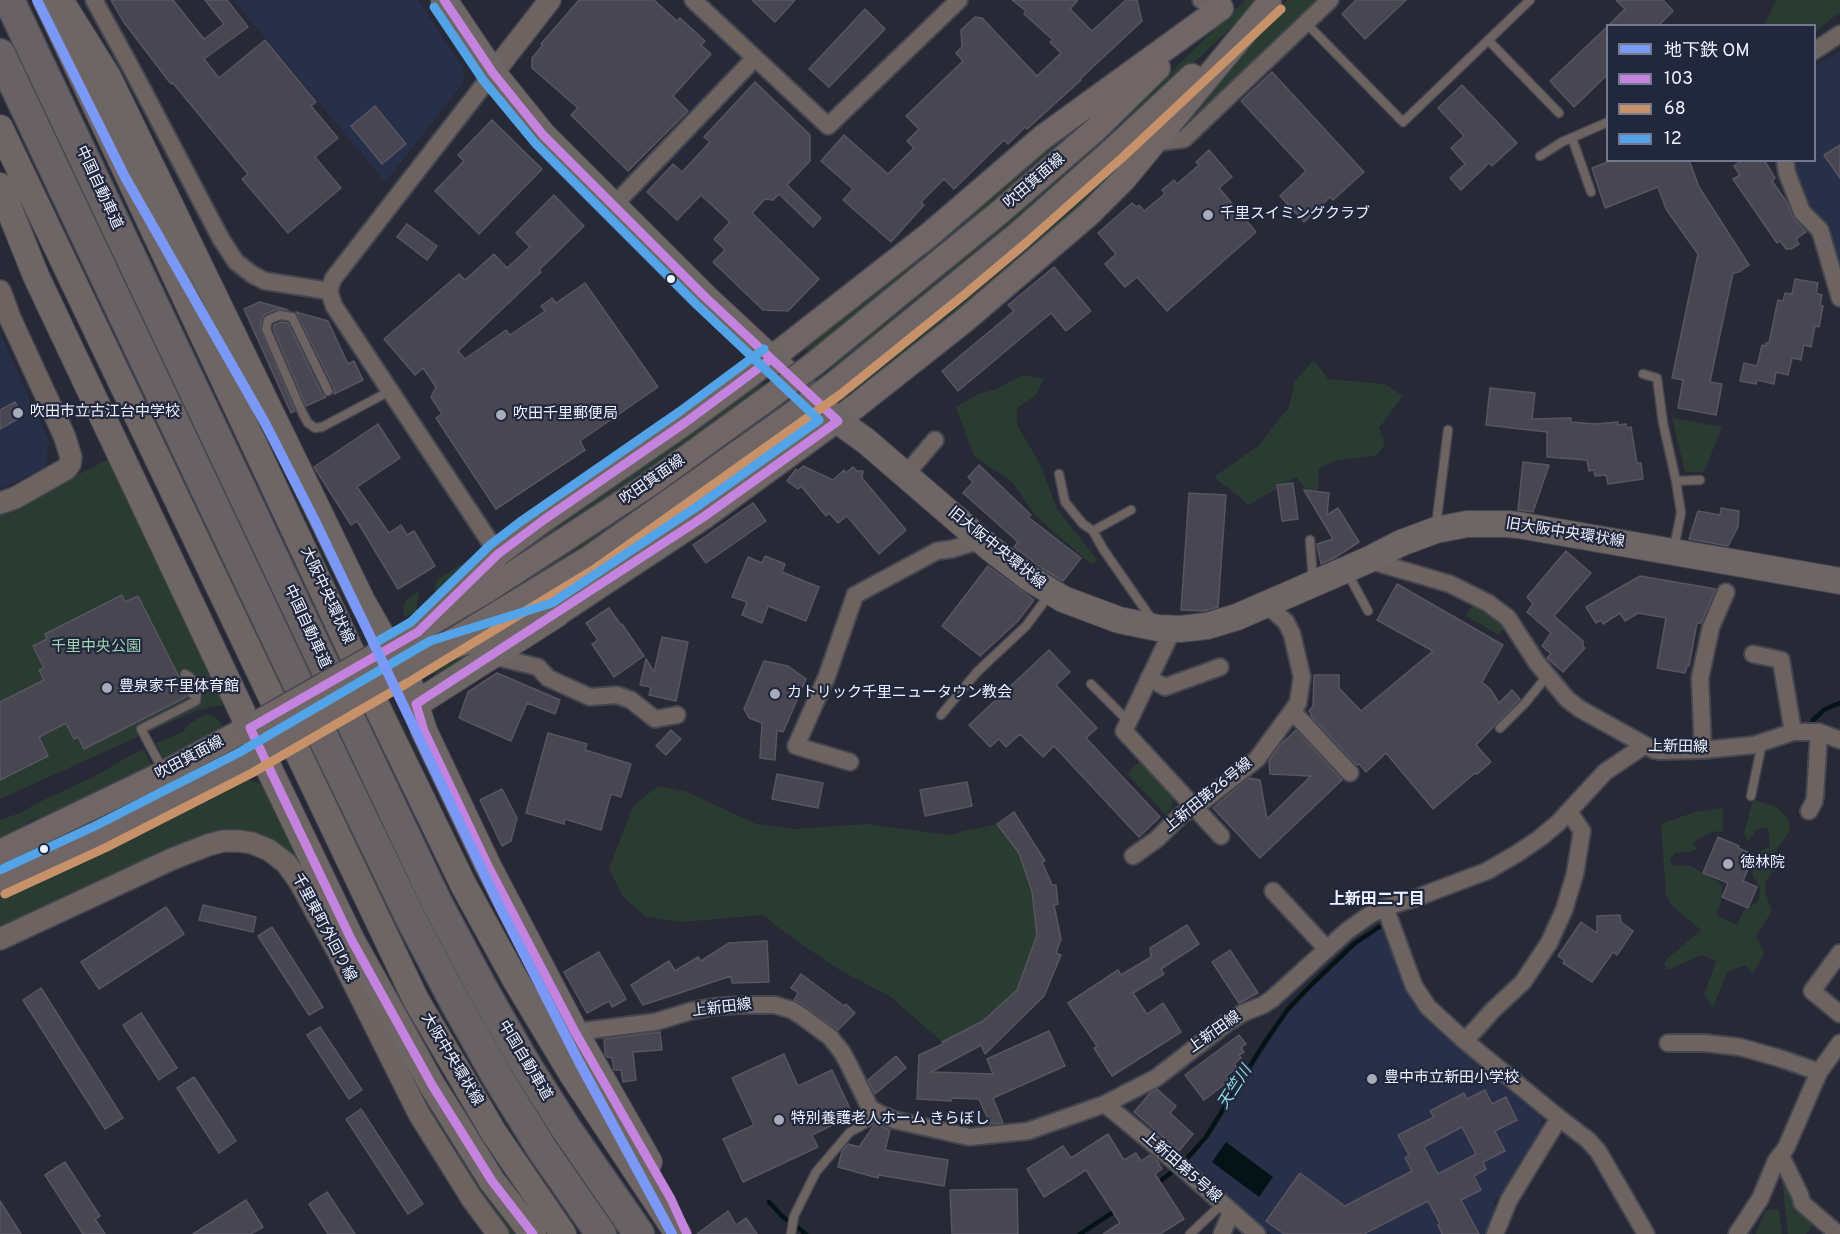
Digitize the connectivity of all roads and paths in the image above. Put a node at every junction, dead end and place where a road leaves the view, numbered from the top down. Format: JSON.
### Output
{"nodes":[{"id":1,"x":9,"y":0,"type":"edge"},
{"id":2,"x":46,"y":0,"type":"edge"},
{"id":3,"x":60,"y":0,"type":"edge"},
{"id":4,"x":94,"y":0,"type":"edge"},
{"id":5,"x":444,"y":0,"type":"edge"},
{"id":6,"x":550,"y":0,"type":"edge"},
{"id":7,"x":693,"y":0,"type":"edge"},
{"id":8,"x":959,"y":0,"type":"edge"},
{"id":9,"x":1330,"y":0,"type":"edge"},
{"id":10,"x":1530,"y":0,"type":"edge"},
{"id":11,"x":1271,"y":2,"type":"edge"},
{"id":12,"x":1217,"y":3,"type":"edge"},
{"id":13,"x":1306,"y":23,"type":"junction"},
{"id":14,"x":1840,"y":34,"type":"edge"},
{"id":15,"x":1488,"y":40,"type":"junction"},
{"id":16,"x":1816,"y":50,"type":"edge"},
{"id":17,"x":0,"y":54,"type":"edge"},
{"id":18,"x":755,"y":58,"type":"junction"},
{"id":19,"x":493,"y":73,"type":"junction"},
{"id":20,"x":1559,"y":113,"type":"dead end"},
{"id":21,"x":1606,"y":123,"type":"edge"},
{"id":22,"x":0,"y":128,"type":"edge"},
{"id":23,"x":1572,"y":138,"type":"junction"},
{"id":24,"x":1154,"y":143,"type":"junction"},
{"id":25,"x":1540,"y":156,"type":"dead end"},
{"id":26,"x":1785,"y":162,"type":"edge"},
{"id":27,"x":0,"y":186,"type":"edge"},
{"id":28,"x":1591,"y":192,"type":"dead end"},
{"id":29,"x":613,"y":206,"type":"junction"},
{"id":30,"x":0,"y":291,"type":"edge"},
{"id":31,"x":329,"y":291,"type":"junction"},
{"id":32,"x":1840,"y":298,"type":"edge"},
{"id":33,"x":771,"y":358,"type":"junction"},
{"id":34,"x":1643,"y":374,"type":"dead end"},
{"id":35,"x":327,"y":391,"type":"dead end"},
{"id":36,"x":390,"y":391,"type":"junction"},
{"id":37,"x":838,"y":421,"type":"junction"},
{"id":38,"x":1448,"y":430,"type":"dead end"},
{"id":39,"x":935,"y":440,"type":"dead end"},
{"id":40,"x":906,"y":474,"type":"junction"},
{"id":41,"x":1059,"y":474,"type":"dead end"},
{"id":42,"x":1700,"y":480,"type":"dead end"},
{"id":43,"x":1676,"y":481,"type":"junction"},
{"id":44,"x":0,"y":503,"type":"edge"},
{"id":45,"x":1131,"y":510,"type":"dead end"},
{"id":46,"x":1436,"y":530,"type":"junction"},
{"id":47,"x":1093,"y":531,"type":"junction"},
{"id":48,"x":982,"y":540,"type":"junction"},
{"id":49,"x":1310,"y":540,"type":"dead end"},
{"id":50,"x":1674,"y":552,"type":"junction"},
{"id":51,"x":498,"y":554,"type":"junction"},
{"id":52,"x":1357,"y":564,"type":"junction"},
{"id":53,"x":1840,"y":581,"type":"edge"},
{"id":54,"x":1313,"y":583,"type":"junction"},
{"id":55,"x":1726,"y":592,"type":"dead end"},
{"id":56,"x":1052,"y":593,"type":"junction"},
{"id":57,"x":1266,"y":604,"type":"junction"},
{"id":58,"x":1368,"y":611,"type":"dead end"},
{"id":59,"x":557,"y":614,"type":"junction"},
{"id":60,"x":1166,"y":629,"type":"junction"},
{"id":61,"x":418,"y":632,"type":"junction"},
{"id":62,"x":382,"y":652,"type":"junction"},
{"id":63,"x":435,"y":652,"type":"junction"},
{"id":64,"x":1753,"y":654,"type":"dead end"},
{"id":65,"x":492,"y":656,"type":"junction"},
{"id":66,"x":1220,"y":667,"type":"dead end"},
{"id":67,"x":1547,"y":676,"type":"junction"},
{"id":68,"x":394,"y":677,"type":"junction"},
{"id":69,"x":1149,"y":678,"type":"junction"},
{"id":70,"x":1091,"y":684,"type":"dead end"},
{"id":71,"x":196,"y":696,"type":"dead end"},
{"id":72,"x":416,"y":704,"type":"junction"},
{"id":73,"x":1293,"y":712,"type":"junction"},
{"id":74,"x":677,"y":714,"type":"dead end"},
{"id":75,"x":941,"y":716,"type":"dead end"},
{"id":76,"x":1129,"y":722,"type":"junction"},
{"id":77,"x":256,"y":724,"type":"junction"},
{"id":78,"x":1500,"y":728,"type":"dead end"},
{"id":79,"x":1793,"y":732,"type":"junction"},
{"id":80,"x":1819,"y":732,"type":"junction"},
{"id":81,"x":1840,"y":740,"type":"edge"},
{"id":82,"x":1762,"y":743,"type":"junction"},
{"id":83,"x":1645,"y":745,"type":"junction"},
{"id":84,"x":1703,"y":750,"type":"junction"},
{"id":85,"x":267,"y":751,"type":"junction"},
{"id":86,"x":850,"y":762,"type":"dead end"},
{"id":87,"x":164,"y":773,"type":"junction"},
{"id":88,"x":1350,"y":773,"type":"dead end"},
{"id":89,"x":1751,"y":796,"type":"dead end"},
{"id":90,"x":1194,"y":807,"type":"junction"},
{"id":91,"x":1809,"y":811,"type":"dead end"},
{"id":92,"x":1569,"y":812,"type":"junction"},
{"id":93,"x":1221,"y":836,"type":"dead end"},
{"id":94,"x":0,"y":852,"type":"edge"},
{"id":95,"x":1133,"y":856,"type":"dead end"},
{"id":96,"x":0,"y":883,"type":"edge"},
{"id":97,"x":1273,"y":891,"type":"dead end"},
{"id":98,"x":1385,"y":907,"type":"junction"},
{"id":99,"x":0,"y":939,"type":"edge"},
{"id":100,"x":1327,"y":949,"type":"junction"},
{"id":101,"x":1840,"y":953,"type":"edge"},
{"id":102,"x":1840,"y":1014,"type":"edge"},
{"id":103,"x":575,"y":1032,"type":"junction"},
{"id":104,"x":1465,"y":1041,"type":"junction"},
{"id":105,"x":1668,"y":1043,"type":"dead end"},
{"id":106,"x":1839,"y":1047,"type":"edge"},
{"id":107,"x":1819,"y":1072,"type":"junction"},
{"id":108,"x":1105,"y":1104,"type":"junction"},
{"id":109,"x":875,"y":1111,"type":"junction"},
{"id":110,"x":1559,"y":1118,"type":"junction"},
{"id":111,"x":1781,"y":1156,"type":"junction"},
{"id":112,"x":1226,"y":1208,"type":"junction"},
{"id":113,"x":498,"y":1234,"type":"edge"},
{"id":114,"x":533,"y":1234,"type":"edge"},
{"id":115,"x":563,"y":1234,"type":"edge"},
{"id":116,"x":602,"y":1234,"type":"edge"},
{"id":117,"x":639,"y":1234,"type":"edge"},
{"id":118,"x":678,"y":1234,"type":"edge"},
{"id":119,"x":687,"y":1234,"type":"edge"},
{"id":120,"x":791,"y":1234,"type":"edge"},
{"id":121,"x":1191,"y":1234,"type":"edge"},
{"id":122,"x":1222,"y":1234,"type":"edge"},
{"id":123,"x":1257,"y":1234,"type":"edge"},
{"id":124,"x":1495,"y":1234,"type":"edge"},
{"id":125,"x":1646,"y":1234,"type":"edge"},
{"id":126,"x":1737,"y":1234,"type":"edge"},
{"id":127,"x":1838,"y":1234,"type":"edge"}],
"edges":[{"from":1,"to":117,"type":"highway","name":"中国自動車道"},
{"from":2,"to":118,"type":"main road","name":"大阪中央環状線"},
{"from":3,"to":62,"type":"main road"},
{"from":4,"to":31,"type":"street"},
{"from":5,"to":19,"type":"main road","name":"旧大阪中央環状線"},
{"from":6,"to":19,"type":"street"},
{"from":7,"to":18,"type":"street"},
{"from":8,"to":18,"type":"street"},
{"from":9,"to":13,"type":"street"},
{"from":10,"to":15,"type":"lane"},
{"from":11,"to":24,"type":"main road"},
{"from":11,"to":63,"type":"main road","name":"吹田箕面線","bridge":true},
{"from":12,"to":33,"type":"main road"},
{"from":12,"to":61,"type":"main road","name":"吹田箕面線","bridge":true},
{"from":13,"to":15,"type":"lane"},
{"from":13,"to":24,"type":"street"},
{"from":14,"to":16,"type":"street"},
{"from":15,"to":20,"type":"lane"},
{"from":17,"to":116,"type":"highway","name":"中国自動車道"},
{"from":18,"to":29,"type":"street"},
{"from":19,"to":29,"type":"main road","name":"旧大阪中央環状線"},
{"from":19,"to":31,"type":"street"},
{"from":21,"to":23,"type":"lane"},
{"from":22,"to":115,"type":"main road","name":"大阪中央環状線"},
{"from":23,"to":25,"type":"lane"},
{"from":23,"to":28,"type":"lane"},
{"from":24,"to":37,"type":"main road"},
{"from":26,"to":32,"type":"street"},
{"from":27,"to":77,"type":"main road"},
{"from":29,"to":33,"type":"main road","name":"旧大阪中央環状線"},
{"from":30,"to":44,"type":"street"},
{"from":31,"to":36,"type":"street"},
{"from":33,"to":37,"type":"main road","name":"旧大阪中央環状線"},
{"from":33,"to":51,"type":"main road"},
{"from":34,"to":43,"type":"lane"},
{"from":35,"to":36,"type":"lane"},
{"from":36,"to":51,"type":"street"},
{"from":37,"to":40,"type":"main road","name":"旧大阪中央環状線"},
{"from":37,"to":59,"type":"main road"},
{"from":38,"to":46,"type":"lane"},
{"from":39,"to":40,"type":"street"},
{"from":40,"to":48,"type":"main road","name":"旧大阪中央環状線"},
{"from":41,"to":47,"type":"lane"},
{"from":42,"to":43,"type":"lane"},
{"from":43,"to":50,"type":"lane"},
{"from":45,"to":47,"type":"lane"},
{"from":46,"to":50,"type":"main road","name":"旧大阪中央環状線"},
{"from":46,"to":52,"type":"main road","name":"旧大阪中央環状線"},
{"from":47,"to":60,"type":"lane"},
{"from":48,"to":56,"type":"main road","name":"旧大阪中央環状線"},
{"from":48,"to":86,"type":"street"},
{"from":49,"to":54,"type":"lane"},
{"from":50,"to":53,"type":"main road","name":"旧大阪中央環状線"},
{"from":51,"to":61,"type":"main road"},
{"from":52,"to":54,"type":"main road","name":"旧大阪中央環状線"},
{"from":52,"to":58,"type":"lane"},
{"from":52,"to":67,"type":"street"},
{"from":54,"to":57,"type":"main road","name":"旧大阪中央環状線"},
{"from":55,"to":84,"type":"street"},
{"from":56,"to":60,"type":"main road","name":"旧大阪中央環状線"},
{"from":56,"to":75,"type":"lane"},
{"from":57,"to":60,"type":"main road","name":"旧大阪中央環状線"},
{"from":57,"to":73,"type":"street","name":"上新田第26号線"},
{"from":59,"to":63,"type":"main road"},
{"from":59,"to":65,"type":"main road"},
{"from":60,"to":69,"type":"street"},
{"from":61,"to":62,"type":"main road","name":"吹田箕面線"},
{"from":62,"to":68,"type":"main road"},
{"from":62,"to":77,"type":"main road","name":"吹田箕面線","bridge":true},
{"from":63,"to":68,"type":"main road","name":"吹田箕面線"},
{"from":64,"to":79,"type":"street"},
{"from":65,"to":72,"type":"main road"},
{"from":65,"to":74,"type":"street"},
{"from":66,"to":69,"type":"street"},
{"from":67,"to":78,"type":"lane"},
{"from":67,"to":83,"type":"street"},
{"from":68,"to":72,"type":"main road"},
{"from":68,"to":85,"type":"main road","name":"吹田箕面線","bridge":true},
{"from":69,"to":76,"type":"street"},
{"from":70,"to":76,"type":"lane"},
{"from":71,"to":87,"type":"lane"},
{"from":72,"to":103,"type":"main road"},
{"from":73,"to":88,"type":"street"},
{"from":73,"to":90,"type":"street","name":"上新田第26号線"},
{"from":76,"to":90,"type":"street"},
{"from":77,"to":85,"type":"main road"},
{"from":77,"to":87,"type":"main road","name":"吹田箕面線"},
{"from":79,"to":80,"type":"street","name":"上新田線"},
{"from":79,"to":82,"type":"street","name":"上新田線"},
{"from":80,"to":81,"type":"street","name":"上新田線"},
{"from":80,"to":91,"type":"street"},
{"from":82,"to":84,"type":"street","name":"上新田線"},
{"from":82,"to":89,"type":"lane"},
{"from":83,"to":84,"type":"street","name":"上新田線"},
{"from":83,"to":92,"type":"street","name":"上新田線"},
{"from":85,"to":96,"type":"main road","name":"吹田箕面線"},
{"from":85,"to":114,"type":"main road"},
{"from":87,"to":94,"type":"main road","name":"吹田箕面線"},
{"from":90,"to":93,"type":"street"},
{"from":90,"to":95,"type":"street","name":"上新田第26号線"},
{"from":92,"to":98,"type":"street","name":"上新田線"},
{"from":92,"to":104,"type":"street"},
{"from":97,"to":100,"type":"street"},
{"from":98,"to":100,"type":"street","name":"上新田線"},
{"from":98,"to":104,"type":"street"},
{"from":99,"to":113,"type":"street","name":"千里東町外回り線"},
{"from":100,"to":108,"type":"street","name":"上新田線"},
{"from":101,"to":102,"type":"street"},
{"from":103,"to":109,"type":"street","name":"上新田線"},
{"from":103,"to":119,"type":"main road"},
{"from":104,"to":110,"type":"street"},
{"from":105,"to":107,"type":"street"},
{"from":106,"to":107,"type":"street"},
{"from":107,"to":111,"type":"street"},
{"from":108,"to":109,"type":"street","name":"上新田線"},
{"from":108,"to":112,"type":"street","name":"上新田第5号線"},
{"from":109,"to":120,"type":"lane"},
{"from":110,"to":124,"type":"street"},
{"from":110,"to":125,"type":"street"},
{"from":111,"to":126,"type":"street"},
{"from":111,"to":127,"type":"street"},
{"from":112,"to":121,"type":"lane"},
{"from":112,"to":122,"type":"street"},
{"from":112,"to":123,"type":"street","name":"上新田第5号線"}]}
